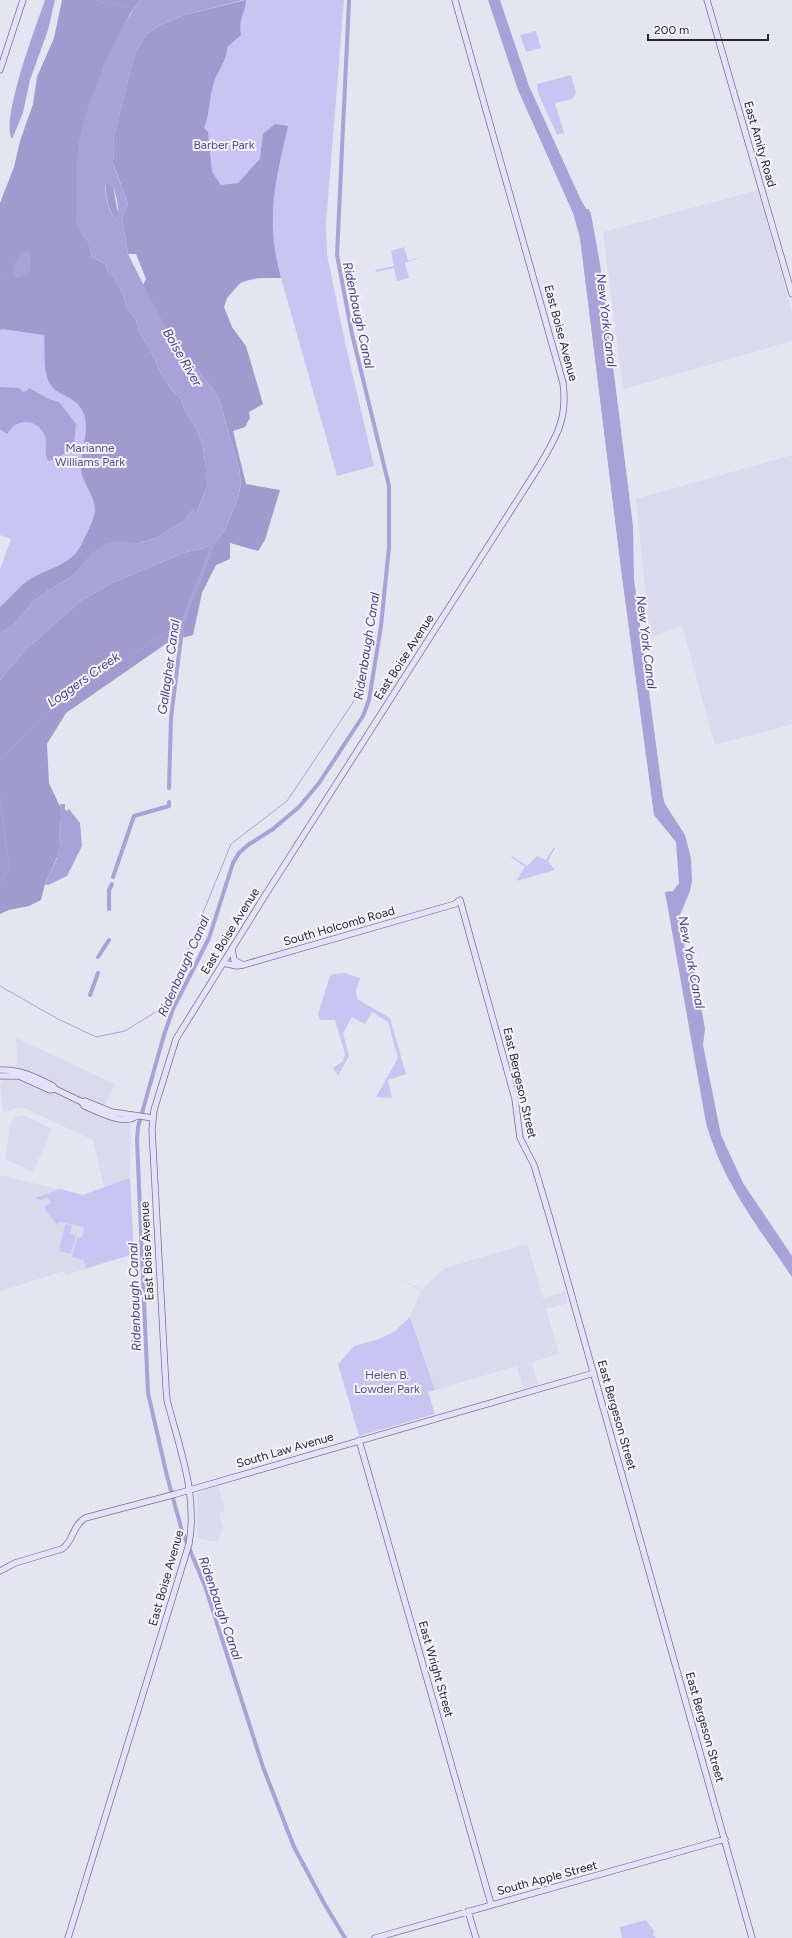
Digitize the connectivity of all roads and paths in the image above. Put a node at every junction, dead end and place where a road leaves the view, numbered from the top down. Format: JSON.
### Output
{"nodes":[{"id":1,"x":23,"y":0,"type":"edge"},
{"id":2,"x":455,"y":0,"type":"edge"},
{"id":3,"x":707,"y":0,"type":"edge"},
{"id":4,"x":0,"y":70,"type":"edge"},
{"id":5,"x":792,"y":294,"type":"edge"},
{"id":6,"x":460,"y":900,"type":"joint"},
{"id":7,"x":232,"y":948,"type":"junction"},
{"id":8,"x":223,"y":963,"type":"junction"},
{"id":9,"x":243,"y":965,"type":"junction"},
{"id":10,"x":0,"y":1070,"type":"edge"},
{"id":11,"x":0,"y":1076,"type":"edge"},
{"id":12,"x":55,"y":1089,"type":"junction"},
{"id":13,"x":153,"y":1118,"type":"junction"},
{"id":14,"x":594,"y":1373,"type":"junction"},
{"id":15,"x":359,"y":1440,"type":"junction"},
{"id":16,"x":191,"y":1489,"type":"junction"},
{"id":17,"x":0,"y":1571,"type":"edge"},
{"id":18,"x":725,"y":1839,"type":"junction"},
{"id":19,"x":492,"y":1904,"type":"junction"},
{"id":20,"x":468,"y":1911,"type":"junction"},
{"id":21,"x":68,"y":1938,"type":"edge"},
{"id":22,"x":375,"y":1938,"type":"edge"},
{"id":23,"x":476,"y":1938,"type":"edge"},
{"id":24,"x":752,"y":1938,"type":"edge"}],
"edges":[{"from":1,"to":4,"type":"street"},
{"from":2,"to":7,"type":"street","name":"East Boise Avenue"},
{"from":3,"to":5,"type":"street","name":"East Amity Road"},
{"from":6,"to":9,"type":"street","name":"South Holcomb Road"},
{"from":6,"to":14,"type":"street","name":"East Bergeson Street"},
{"from":7,"to":8,"type":"street","name":"East Boise Avenue"},
{"from":7,"to":9,"type":"street"},
{"from":8,"to":9,"type":"street","name":"South Holcomb Road"},
{"from":8,"to":13,"type":"street","name":"East Boise Avenue"},
{"from":10,"to":12,"type":"street"},
{"from":11,"to":12,"type":"street"},
{"from":12,"to":13,"type":"street"},
{"from":13,"to":16,"type":"street","name":"East Boise Avenue"},
{"from":14,"to":15,"type":"street","name":"South Law Avenue"},
{"from":14,"to":18,"type":"street","name":"East Bergeson Street"},
{"from":15,"to":16,"type":"street","name":"South Law Avenue"},
{"from":15,"to":19,"type":"street","name":"East Wright Street"},
{"from":16,"to":17,"type":"street","name":"South Law Avenue"},
{"from":16,"to":21,"type":"street","name":"East Boise Avenue"},
{"from":18,"to":19,"type":"street","name":"South Apple Street"},
{"from":18,"to":24,"type":"street","name":"East Bergeson Street"},
{"from":19,"to":20,"type":"street","name":"South Apple Street"},
{"from":20,"to":22,"type":"street","name":"South Apple Street"},
{"from":20,"to":23,"type":"street"}]}
